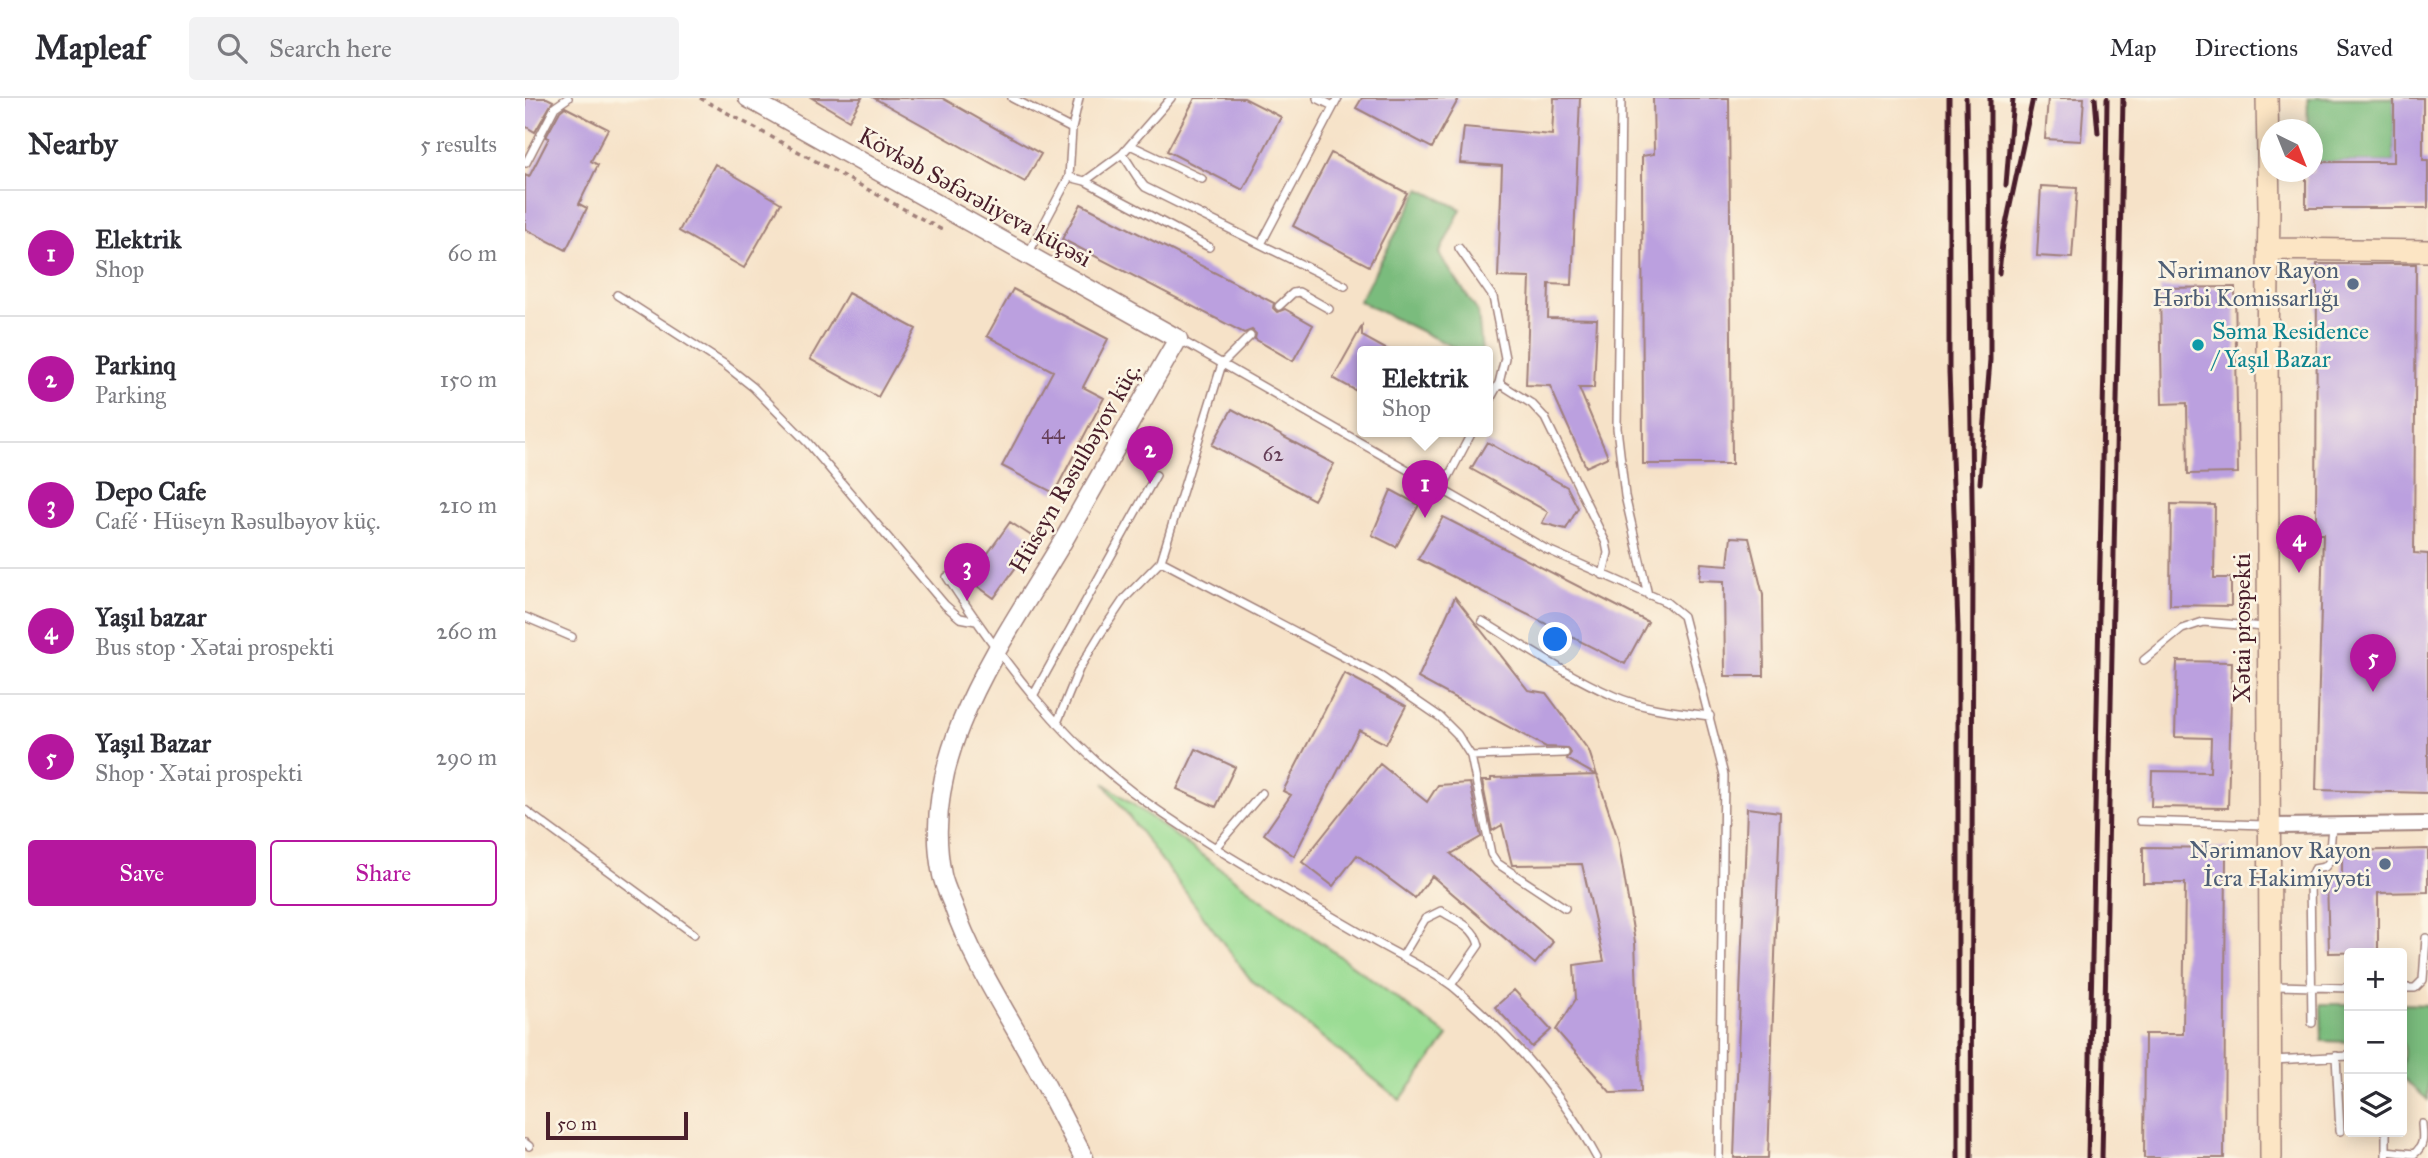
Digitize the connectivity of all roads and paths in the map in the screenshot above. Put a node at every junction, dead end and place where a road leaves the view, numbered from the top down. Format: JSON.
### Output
{"nodes":[{"id":1,"x":568,"y":98,"type":"edge"},
{"id":2,"x":700,"y":98,"type":"edge"},
{"id":3,"x":748,"y":98,"type":"edge"},
{"id":4,"x":1012,"y":98,"type":"edge"},
{"id":5,"x":1079,"y":98,"type":"edge"},
{"id":6,"x":1171,"y":98,"type":"edge"},
{"id":7,"x":1317,"y":98,"type":"edge"},
{"id":8,"x":1338,"y":98,"type":"edge"},
{"id":9,"x":1621,"y":98,"type":"edge"},
{"id":10,"x":2267,"y":98,"type":"edge"},
{"id":11,"x":1333,"y":106,"type":"junction"},
{"id":12,"x":1072,"y":129,"type":"junction"},
{"id":13,"x":1130,"y":145,"type":"junction"},
{"id":14,"x":1122,"y":154,"type":"junction"},
{"id":15,"x":526,"y":163,"type":"edge"},
{"id":16,"x":1069,"y":177,"type":"junction"},
{"id":17,"x":1202,"y":179,"type":"dead end"},
{"id":18,"x":1085,"y":181,"type":"junction"},
{"id":19,"x":949,"y":233,"type":"dead end"},
{"id":20,"x":1261,"y":244,"type":"junction"},
{"id":21,"x":1209,"y":247,"type":"dead end"},
{"id":22,"x":1459,"y":248,"type":"dead end"},
{"id":23,"x":2268,"y":249,"type":"junction"},
{"id":24,"x":2428,"y":251,"type":"edge"},
{"id":25,"x":1027,"y":254,"type":"junction"},
{"id":26,"x":1345,"y":286,"type":"dead end"},
{"id":27,"x":617,"y":295,"type":"dead end"},
{"id":28,"x":1279,"y":306,"type":"dead end"},
{"id":29,"x":1329,"y":309,"type":"dead end"},
{"id":30,"x":1249,"y":336,"type":"dead end"},
{"id":31,"x":1178,"y":339,"type":"junction"},
{"id":32,"x":1222,"y":365,"type":"junction"},
{"id":33,"x":1499,"y":383,"type":"junction"},
{"id":34,"x":1493,"y":394,"type":"edge"},
{"id":35,"x":1469,"y":437,"type":"edge"},
{"id":36,"x":1156,"y":475,"type":"dead end"},
{"id":37,"x":1441,"y":491,"type":"junction"},
{"id":38,"x":1161,"y":561,"type":"junction"},
{"id":39,"x":1603,"y":575,"type":"junction"},
{"id":40,"x":947,"y":577,"type":"dead end"},
{"id":41,"x":1648,"y":595,"type":"junction"},
{"id":42,"x":525,"y":617,"type":"edge"},
{"id":43,"x":1482,"y":621,"type":"dead end"},
{"id":44,"x":977,"y":622,"type":"junction"},
{"id":45,"x":2269,"y":627,"type":"junction"},
{"id":46,"x":572,"y":638,"type":"dead end"},
{"id":47,"x":997,"y":648,"type":"junction"},
{"id":48,"x":2144,"y":660,"type":"dead end"},
{"id":49,"x":1033,"y":696,"type":"junction"},
{"id":50,"x":1710,"y":716,"type":"junction"},
{"id":51,"x":1057,"y":723,"type":"junction"},
{"id":52,"x":1565,"y":753,"type":"dead end"},
{"id":53,"x":1471,"y":756,"type":"junction"},
{"id":54,"x":1262,"y":793,"type":"dead end"},
{"id":55,"x":525,"y":810,"type":"edge"},
{"id":56,"x":2140,"y":821,"type":"dead end"},
{"id":57,"x":2428,"y":824,"type":"edge"},
{"id":58,"x":2332,"y":825,"type":"junction"},
{"id":59,"x":2270,"y":826,"type":"junction"},
{"id":60,"x":1215,"y":848,"type":"junction"},
{"id":61,"x":1565,"y":908,"type":"dead end"},
{"id":62,"x":694,"y":933,"type":"dead end"},
{"id":63,"x":2425,"y":938,"type":"dead end"},
{"id":64,"x":1402,"y":957,"type":"junction"},
{"id":65,"x":1451,"y":985,"type":"junction"},
{"id":66,"x":2270,"y":986,"type":"junction"},
{"id":67,"x":2312,"y":988,"type":"junction"},
{"id":68,"x":2344,"y":988,"type":"edge"},
{"id":69,"x":2407,"y":988,"type":"edge"},
{"id":70,"x":2312,"y":1023,"type":"dead end"},
{"id":71,"x":2336,"y":1056,"type":"junction"},
{"id":72,"x":2344,"y":1056,"type":"edge"},
{"id":73,"x":2270,"y":1060,"type":"junction"},
{"id":74,"x":2422,"y":1124,"type":"dead end"},
{"id":75,"x":2340,"y":1131,"type":"dead end"},
{"id":76,"x":2386,"y":1154,"type":"edge"},
{"id":77,"x":1084,"y":1158,"type":"edge"},
{"id":78,"x":1597,"y":1158,"type":"edge"},
{"id":79,"x":1719,"y":1158,"type":"edge"},
{"id":80,"x":2270,"y":1158,"type":"edge"}],
"edges":[{"from":1,"to":15,"type":"lane"},
{"from":2,"to":19,"type":"path"},
{"from":3,"to":25,"type":"street","name":"Kövkəb Səfərəliyeva küçəsi"},
{"from":4,"to":12,"type":"lane"},
{"from":5,"to":12,"type":"lane"},
{"from":6,"to":13,"type":"lane"},
{"from":7,"to":11,"type":"lane"},
{"from":8,"to":11,"type":"lane"},
{"from":9,"to":41,"type":"lane"},
{"from":10,"to":23,"type":"main road","name":"Xətai prospekti"},
{"from":11,"to":20,"type":"lane"},
{"from":12,"to":16,"type":"lane"},
{"from":13,"to":14,"type":"lane"},
{"from":13,"to":17,"type":"lane"},
{"from":14,"to":18,"type":"lane"},
{"from":14,"to":20,"type":"lane"},
{"from":16,"to":18,"type":"lane"},
{"from":16,"to":25,"type":"lane"},
{"from":18,"to":21,"type":"lane"},
{"from":20,"to":26,"type":"lane"},
{"from":22,"to":33,"type":"lane"},
{"from":23,"to":24,"type":"main road"},
{"from":23,"to":45,"type":"main road","name":"Xətai prospekti"},
{"from":25,"to":31,"type":"street","name":"Kövkəb Səfərəliyeva küçəsi"},
{"from":27,"to":44,"type":"lane"},
{"from":28,"to":29,"type":"lane"},
{"from":30,"to":32,"type":"lane"},
{"from":31,"to":32,"type":"lane"},
{"from":31,"to":47,"type":"street","name":"Hüseyn Rəsulbəyov küç."},
{"from":32,"to":37,"type":"lane"},
{"from":32,"to":38,"type":"lane"},
{"from":33,"to":34,"type":"lane"},
{"from":33,"to":39,"type":"lane"},
{"from":35,"to":37,"type":"lane"},
{"from":36,"to":49,"type":"lane"},
{"from":37,"to":39,"type":"lane"},
{"from":38,"to":51,"type":"lane"},
{"from":38,"to":53,"type":"lane"},
{"from":39,"to":41,"type":"lane"},
{"from":40,"to":44,"type":"lane"},
{"from":41,"to":50,"type":"lane"},
{"from":42,"to":46,"type":"lane"},
{"from":43,"to":50,"type":"lane"},
{"from":44,"to":47,"type":"lane"},
{"from":45,"to":48,"type":"lane"},
{"from":45,"to":59,"type":"main road","name":"Xətai prospekti"},
{"from":47,"to":49,"type":"lane"},
{"from":47,"to":77,"type":"street","name":"Hüseyn Rəsulbəyov küç."},
{"from":49,"to":51,"type":"lane"},
{"from":50,"to":79,"type":"lane"},
{"from":51,"to":60,"type":"lane"},
{"from":52,"to":53,"type":"lane"},
{"from":53,"to":61,"type":"lane"},
{"from":54,"to":60,"type":"lane"},
{"from":55,"to":62,"type":"lane"},
{"from":56,"to":59,"type":"lane"},
{"from":57,"to":58,"type":"street"},
{"from":58,"to":59,"type":"street"},
{"from":58,"to":67,"type":"lane"},
{"from":59,"to":66,"type":"main road","name":"Xətai prospekti"},
{"from":60,"to":64,"type":"lane"},
{"from":63,"to":69,"type":"lane"},
{"from":64,"to":65,"type":"lane"},
{"from":64,"to":65,"type":"lane"},
{"from":65,"to":78,"type":"lane"},
{"from":66,"to":67,"type":"lane"},
{"from":66,"to":73,"type":"main road","name":"Xətai prospekti"},
{"from":67,"to":68,"type":"lane"},
{"from":67,"to":70,"type":"lane"},
{"from":71,"to":72,"type":"lane"},
{"from":71,"to":73,"type":"lane"},
{"from":71,"to":75,"type":"lane"},
{"from":73,"to":80,"type":"main road","name":"Xətai prospekti"},
{"from":74,"to":76,"type":"lane"}]}
